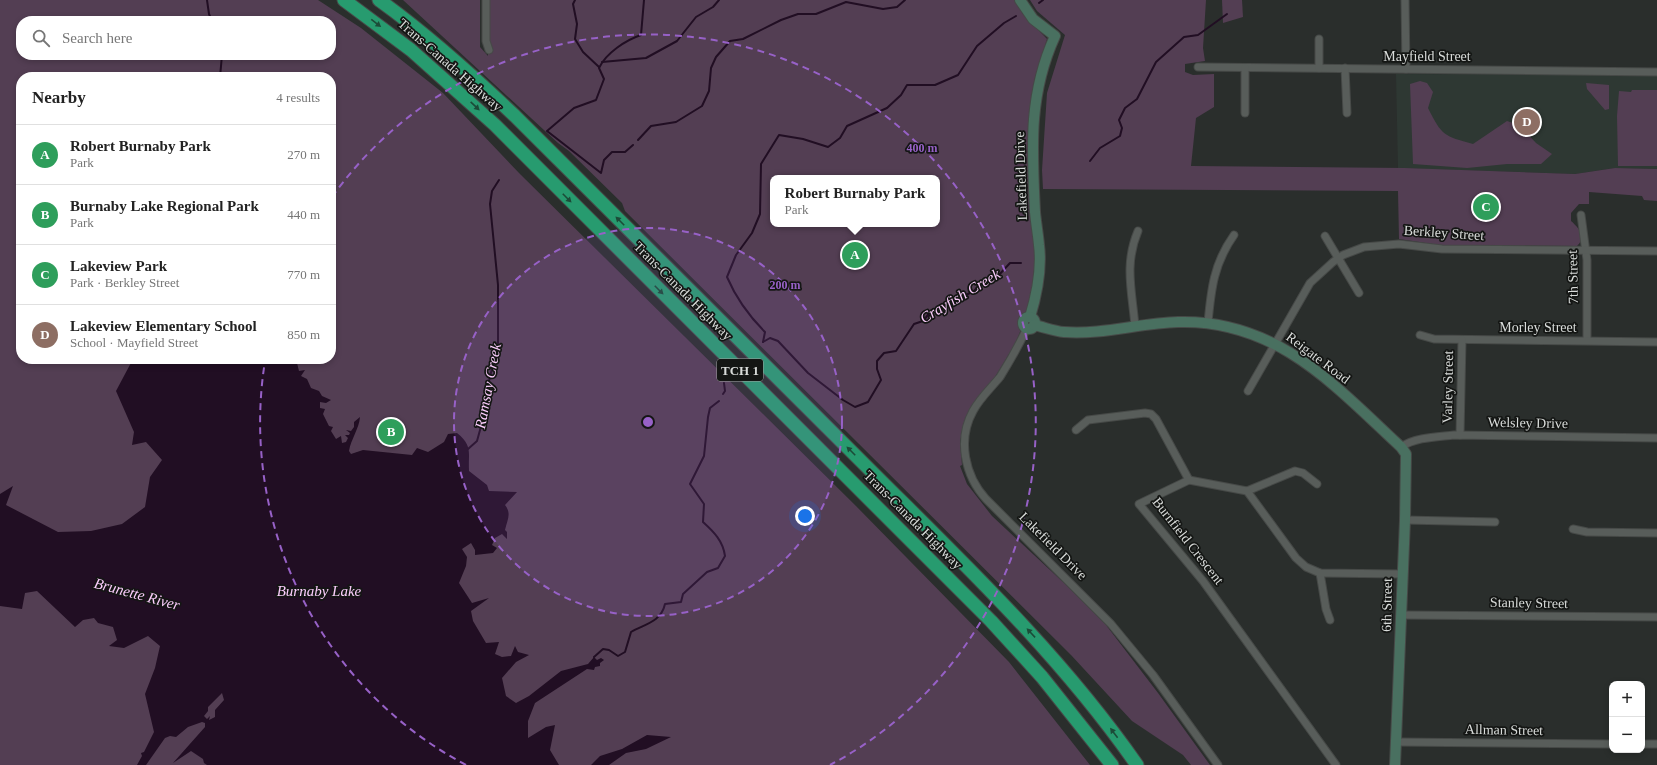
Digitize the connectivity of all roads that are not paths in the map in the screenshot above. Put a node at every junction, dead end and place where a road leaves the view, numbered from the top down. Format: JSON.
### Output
{"nodes":[{"id":1,"x":344,"y":0,"type":"edge"},
{"id":2,"x":379,"y":0,"type":"edge"},
{"id":3,"x":486,"y":0,"type":"edge"},
{"id":4,"x":1020,"y":0,"type":"edge"},
{"id":5,"x":1405,"y":0,"type":"edge"},
{"id":6,"x":1319,"y":39,"type":"dead end"},
{"id":7,"x":489,"y":50,"type":"dead end"},
{"id":8,"x":1198,"y":67,"type":"dead end"},
{"id":9,"x":1245,"y":68,"type":"junction"},
{"id":10,"x":1319,"y":68,"type":"junction"},
{"id":11,"x":1345,"y":68,"type":"junction"},
{"id":12,"x":1406,"y":69,"type":"junction"},
{"id":13,"x":1657,"y":72,"type":"edge"},
{"id":14,"x":1245,"y":113,"type":"dead end"},
{"id":15,"x":1346,"y":113,"type":"dead end"},
{"id":16,"x":1581,"y":214,"type":"dead end"},
{"id":17,"x":1138,"y":231,"type":"dead end"},
{"id":18,"x":1234,"y":235,"type":"dead end"},
{"id":19,"x":1325,"y":236,"type":"dead end"},
{"id":20,"x":1586,"y":250,"type":"junction"},
{"id":21,"x":1657,"y":251,"type":"edge"},
{"id":22,"x":1338,"y":259,"type":"junction"},
{"id":23,"x":1359,"y":293,"type":"dead end"},
{"id":24,"x":1030,"y":323,"type":"junction"},
{"id":25,"x":1208,"y":323,"type":"junction"},
{"id":26,"x":1135,"y":326,"type":"junction"},
{"id":27,"x":1420,"y":335,"type":"dead end"},
{"id":28,"x":1462,"y":340,"type":"junction"},
{"id":29,"x":1587,"y":340,"type":"junction"},
{"id":30,"x":1274,"y":342,"type":"junction"},
{"id":31,"x":1657,"y":342,"type":"edge"},
{"id":32,"x":1248,"y":391,"type":"dead end"},
{"id":33,"x":1076,"y":430,"type":"dead end"},
{"id":34,"x":1460,"y":435,"type":"junction"},
{"id":35,"x":1657,"y":438,"type":"edge"},
{"id":36,"x":1401,"y":447,"type":"junction"},
{"id":37,"x":1189,"y":480,"type":"junction"},
{"id":38,"x":1317,"y":484,"type":"dead end"},
{"id":39,"x":1247,"y":491,"type":"junction"},
{"id":40,"x":1405,"y":520,"type":"junction"},
{"id":41,"x":1495,"y":522,"type":"dead end"},
{"id":42,"x":1573,"y":529,"type":"dead end"},
{"id":43,"x":1657,"y":533,"type":"edge"},
{"id":44,"x":1320,"y":573,"type":"junction"},
{"id":45,"x":1402,"y":574,"type":"junction"},
{"id":46,"x":1401,"y":615,"type":"junction"},
{"id":47,"x":1657,"y":618,"type":"edge"},
{"id":48,"x":1330,"y":620,"type":"dead end"},
{"id":49,"x":1396,"y":742,"type":"junction"},
{"id":50,"x":1609,"y":744,"type":"edge"},
{"id":51,"x":1645,"y":744,"type":"edge"},
{"id":52,"x":1657,"y":744,"type":"edge"},
{"id":53,"x":1112,"y":765,"type":"edge"},
{"id":54,"x":1137,"y":765,"type":"edge"},
{"id":55,"x":1218,"y":765,"type":"edge"},
{"id":56,"x":1336,"y":765,"type":"edge"},
{"id":57,"x":1396,"y":765,"type":"edge"}],
"edges":[{"from":1,"to":53,"type":"highway","name":"Trans-Canada Highway","number":"TCH 1","one_way":true},
{"from":54,"to":2,"type":"highway","name":"Trans-Canada Highway","number":"TCH 1","one_way":true},
{"from":3,"to":7,"type":"street"},
{"from":4,"to":24,"type":"street","name":"Lakefield Drive"},
{"from":5,"to":12,"type":"street"},
{"from":6,"to":10,"type":"street"},
{"from":8,"to":9,"type":"street","name":"Mayfield Street"},
{"from":9,"to":10,"type":"street","name":"Mayfield Street"},
{"from":9,"to":14,"type":"street"},
{"from":10,"to":11,"type":"street","name":"Mayfield Street"},
{"from":11,"to":12,"type":"street","name":"Mayfield Street"},
{"from":11,"to":15,"type":"street"},
{"from":12,"to":13,"type":"street","name":"Mayfield Street"},
{"from":16,"to":20,"type":"street","name":"7th Street"},
{"from":17,"to":26,"type":"street"},
{"from":18,"to":25,"type":"street"},
{"from":19,"to":22,"type":"street"},
{"from":20,"to":21,"type":"street","name":"Berkley Street"},
{"from":20,"to":22,"type":"street","name":"Berkley Street"},
{"from":20,"to":29,"type":"street","name":"7th Street"},
{"from":22,"to":23,"type":"street"},
{"from":22,"to":30,"type":"street","name":"Berkley Street"},
{"from":24,"to":26,"type":"street","name":"Reigate Road"},
{"from":24,"to":55,"type":"street","name":"Lakefield Drive"},
{"from":25,"to":26,"type":"street","name":"Reigate Road"},
{"from":25,"to":30,"type":"street","name":"Reigate Road"},
{"from":27,"to":28,"type":"street","name":"Morley Street"},
{"from":28,"to":29,"type":"street","name":"Morley Street"},
{"from":28,"to":34,"type":"street","name":"Varley Street"},
{"from":29,"to":31,"type":"street","name":"Morley Street"},
{"from":30,"to":32,"type":"street","name":"Berkley Street"},
{"from":30,"to":36,"type":"street","name":"Reigate Road"},
{"from":33,"to":37,"type":"street"},
{"from":34,"to":35,"type":"street","name":"Welsley Drive"},
{"from":34,"to":36,"type":"street","name":"Welsley Drive"},
{"from":36,"to":40,"type":"street","name":"6th Street"},
{"from":37,"to":39,"type":"street"},
{"from":37,"to":56,"type":"street","name":"Burnfield Crescent"},
{"from":38,"to":39,"type":"street"},
{"from":39,"to":44,"type":"street"},
{"from":40,"to":41,"type":"street"},
{"from":40,"to":45,"type":"street","name":"6th Street"},
{"from":42,"to":43,"type":"street"},
{"from":44,"to":45,"type":"street"},
{"from":44,"to":48,"type":"street"},
{"from":45,"to":46,"type":"street","name":"6th Street"},
{"from":46,"to":47,"type":"street","name":"Stanley Street"},
{"from":46,"to":49,"type":"street","name":"6th Street"},
{"from":49,"to":50,"type":"street","name":"Allman Street"},
{"from":49,"to":57,"type":"street","name":"6th Street"},
{"from":51,"to":52,"type":"street"}]}
